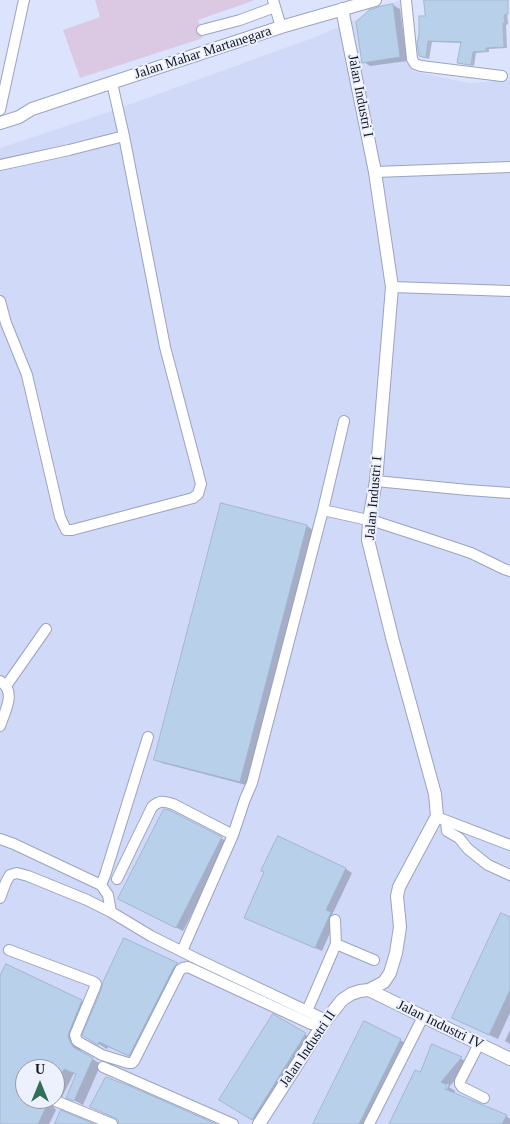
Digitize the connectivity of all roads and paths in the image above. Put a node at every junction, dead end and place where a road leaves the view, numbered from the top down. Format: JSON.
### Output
{"nodes":[{"id":1,"x":24,"y":0,"type":"edge"},
{"id":2,"x":406,"y":0,"type":"edge"},
{"id":3,"x":368,"y":1,"type":"edge"},
{"id":4,"x":274,"y":4,"type":"edge"},
{"id":5,"x":345,"y":6,"type":"edge"},
{"id":6,"x":281,"y":27,"type":"junction"},
{"id":7,"x":202,"y":30,"type":"dead end"},
{"id":8,"x":502,"y":76,"type":"dead end"},
{"id":9,"x":112,"y":83,"type":"junction"},
{"id":10,"x":32,"y":109,"type":"junction"},
{"id":11,"x":0,"y":110,"type":"edge"},
{"id":12,"x":0,"y":114,"type":"edge"},
{"id":13,"x":0,"y":123,"type":"edge"},
{"id":14,"x":124,"y":136,"type":"junction"},
{"id":15,"x":0,"y":165,"type":"edge"},
{"id":16,"x":510,"y":167,"type":"edge"},
{"id":17,"x":375,"y":172,"type":"junction"},
{"id":18,"x":392,"y":287,"type":"junction"},
{"id":19,"x":510,"y":291,"type":"edge"},
{"id":20,"x":0,"y":301,"type":"edge"},
{"id":21,"x":344,"y":421,"type":"dead end"},
{"id":22,"x":376,"y":481,"type":"junction"},
{"id":23,"x":510,"y":493,"type":"edge"},
{"id":24,"x":323,"y":510,"type":"junction"},
{"id":25,"x":369,"y":520,"type":"junction"},
{"id":26,"x":510,"y":571,"type":"edge"},
{"id":27,"x":46,"y":629,"type":"dead end"},
{"id":28,"x":3,"y":683,"type":"edge"},
{"id":29,"x":0,"y":726,"type":"edge"},
{"id":30,"x":148,"y":736,"type":"dead end"},
{"id":31,"x":442,"y":819,"type":"junction"},
{"id":32,"x":233,"y":835,"type":"junction"},
{"id":33,"x":0,"y":839,"type":"edge"},
{"id":34,"x":510,"y":846,"type":"edge"},
{"id":35,"x":510,"y":875,"type":"edge"},
{"id":36,"x":116,"y":878,"type":"dead end"},
{"id":37,"x":101,"y":885,"type":"junction"},
{"id":38,"x":0,"y":898,"type":"edge"},
{"id":39,"x":110,"y":912,"type":"junction"},
{"id":40,"x":335,"y":920,"type":"dead end"},
{"id":41,"x":336,"y":944,"type":"junction"},
{"id":42,"x":9,"y":950,"type":"dead end"},
{"id":43,"x":182,"y":951,"type":"junction"},
{"id":44,"x":374,"y":960,"type":"dead end"},
{"id":45,"x":369,"y":990,"type":"junction"},
{"id":46,"x":307,"y":1011,"type":"junction"},
{"id":47,"x":423,"y":1017,"type":"junction"},
{"id":48,"x":324,"y":1022,"type":"junction"},
{"id":49,"x":479,"y":1044,"type":"junction"},
{"id":50,"x":510,"y":1059,"type":"edge"},
{"id":51,"x":103,"y":1067,"type":"dead end"},
{"id":52,"x":484,"y":1098,"type":"dead end"},
{"id":53,"x":65,"y":1105,"type":"edge"},
{"id":54,"x":112,"y":1124,"type":"edge"},
{"id":55,"x":233,"y":1124,"type":"edge"},
{"id":56,"x":259,"y":1124,"type":"edge"},
{"id":57,"x":369,"y":1124,"type":"edge"}],
"edges":[{"from":1,"to":11,"type":"street"},
{"from":2,"to":8,"type":"street"},
{"from":3,"to":5,"type":"main road","name":"Jalan Mahar Martanegara"},
{"from":4,"to":6,"type":"street"},
{"from":4,"to":7,"type":"street"},
{"from":5,"to":6,"type":"main road","name":"Jalan Mahar Martanegara"},
{"from":5,"to":17,"type":"main road","name":"Jalan Industri I"},
{"from":6,"to":9,"type":"main road","name":"Jalan Mahar Martanegara"},
{"from":9,"to":10,"type":"main road","name":"Jalan Mahar Martanegara"},
{"from":9,"to":14,"type":"street"},
{"from":10,"to":12,"type":"main road","name":"Jalan Mahar Martanegara"},
{"from":10,"to":13,"type":"main road","name":"Jalan Mahar Martanegara"},
{"from":14,"to":15,"type":"street"},
{"from":14,"to":20,"type":"street"},
{"from":16,"to":17,"type":"street"},
{"from":17,"to":18,"type":"main road","name":"Jalan Industri I"},
{"from":18,"to":19,"type":"street"},
{"from":18,"to":22,"type":"main road","name":"Jalan Industri I"},
{"from":21,"to":24,"type":"street"},
{"from":22,"to":23,"type":"street"},
{"from":22,"to":25,"type":"main road","name":"Jalan Industri I"},
{"from":24,"to":25,"type":"street"},
{"from":24,"to":32,"type":"street"},
{"from":25,"to":26,"type":"street"},
{"from":25,"to":31,"type":"main road","name":"Jalan Industri I"},
{"from":27,"to":28,"type":"street"},
{"from":28,"to":29,"type":"street"},
{"from":30,"to":37,"type":"street"},
{"from":31,"to":34,"type":"street"},
{"from":31,"to":35,"type":"street"},
{"from":31,"to":45,"type":"main road"},
{"from":32,"to":36,"type":"street"},
{"from":32,"to":43,"type":"street"},
{"from":33,"to":37,"type":"street"},
{"from":37,"to":39,"type":"street"},
{"from":38,"to":39,"type":"street"},
{"from":39,"to":43,"type":"street"},
{"from":40,"to":41,"type":"street"},
{"from":41,"to":44,"type":"street"},
{"from":41,"to":46,"type":"street"},
{"from":42,"to":48,"type":"street"},
{"from":43,"to":46,"type":"street"},
{"from":45,"to":47,"type":"main road","name":"Jalan Industri IV"},
{"from":45,"to":48,"type":"main road","name":"Jalan Industri II"},
{"from":46,"to":48,"type":"street"},
{"from":47,"to":49,"type":"main road","name":"Jalan Industri IV"},
{"from":47,"to":57,"type":"street"},
{"from":48,"to":56,"type":"main road","name":"Jalan Industri II"},
{"from":49,"to":50,"type":"main road","name":"Jalan Industri IV"},
{"from":49,"to":52,"type":"street"},
{"from":51,"to":55,"type":"street"},
{"from":53,"to":54,"type":"street"}]}
